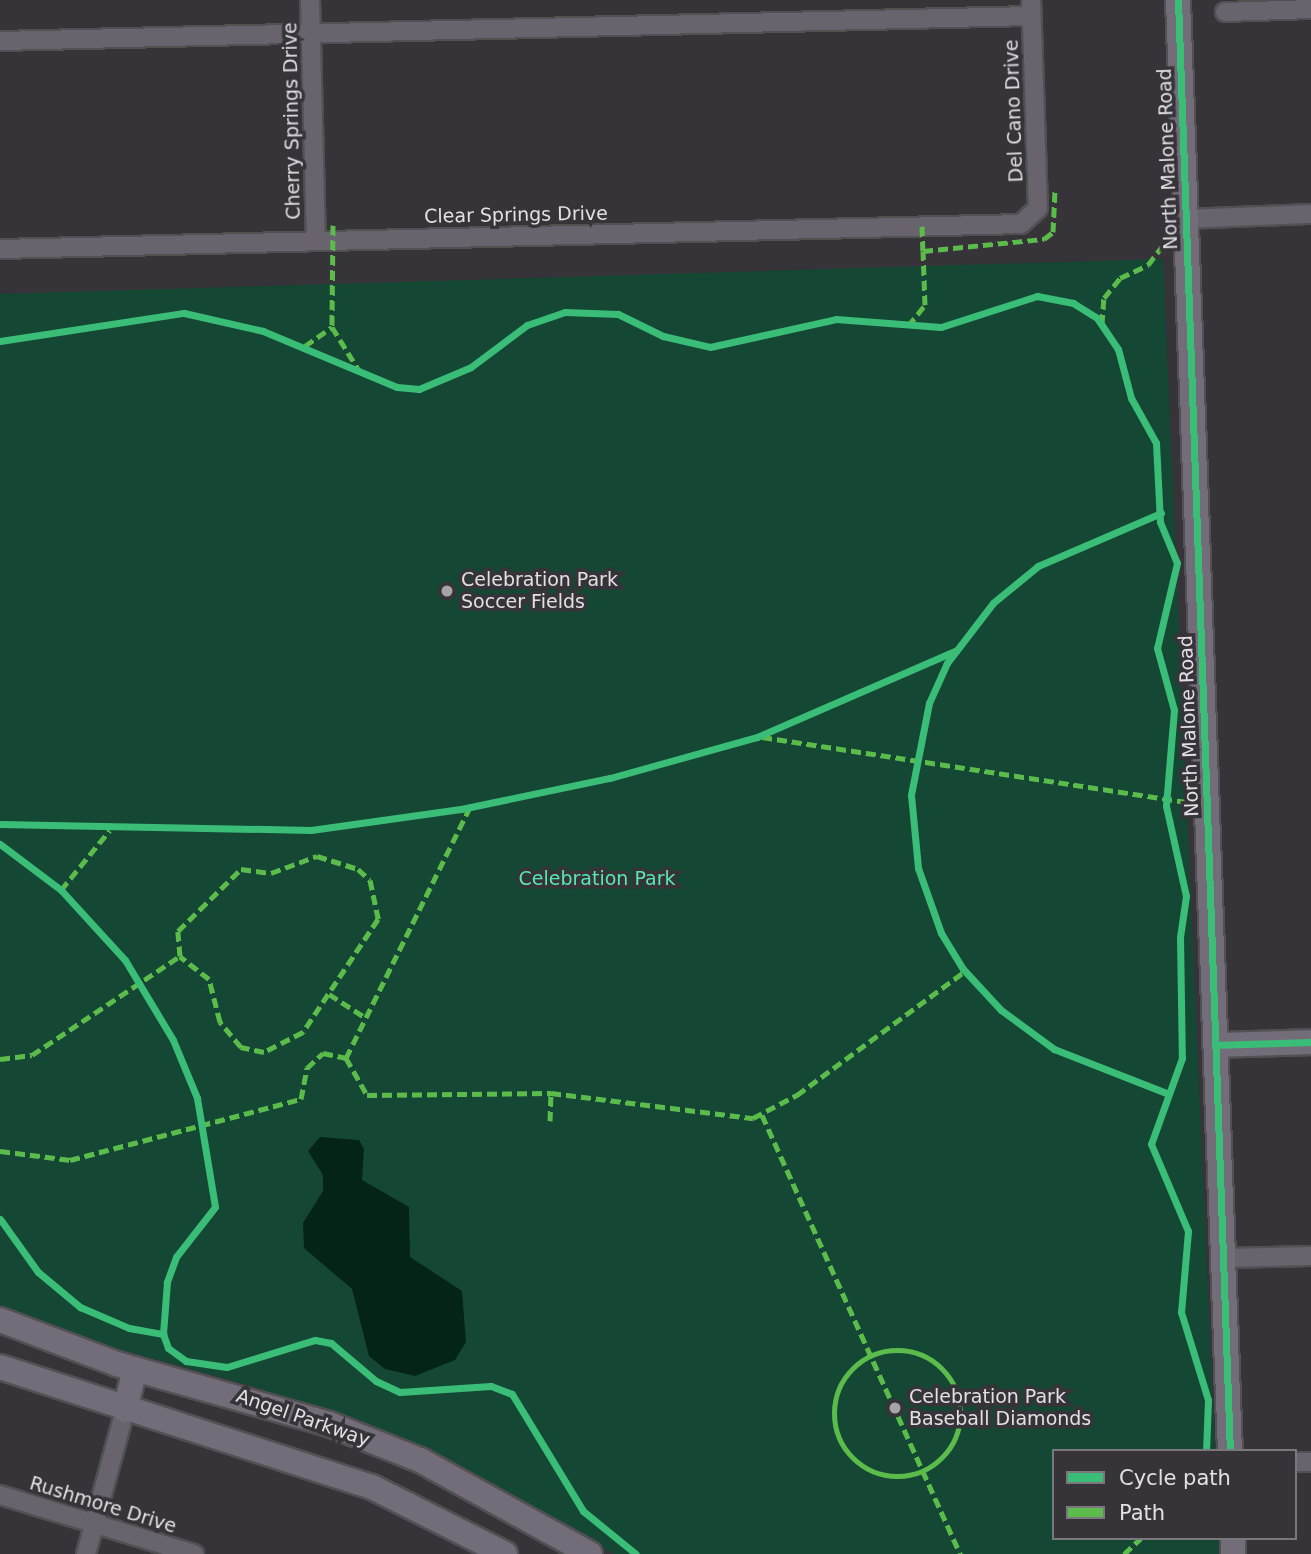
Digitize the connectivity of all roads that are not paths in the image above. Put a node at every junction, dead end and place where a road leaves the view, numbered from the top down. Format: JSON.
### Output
{"nodes":[{"id":1,"x":310,"y":0,"type":"edge"},
{"id":2,"x":1178,"y":0,"type":"edge"},
{"id":3,"x":1031,"y":8,"type":"edge"},
{"id":4,"x":1311,"y":9,"type":"edge"},
{"id":5,"x":1225,"y":12,"type":"dead end"},
{"id":6,"x":311,"y":34,"type":"junction"},
{"id":7,"x":0,"y":41,"type":"edge"},
{"id":8,"x":1311,"y":214,"type":"edge"},
{"id":9,"x":1032,"y":219,"type":"joint"},
{"id":10,"x":1186,"y":219,"type":"junction"},
{"id":11,"x":316,"y":240,"type":"junction"},
{"id":12,"x":0,"y":249,"type":"edge"},
{"id":13,"x":1311,"y":1042,"type":"edge"},
{"id":14,"x":1216,"y":1045,"type":"junction"},
{"id":15,"x":1311,"y":1256,"type":"edge"},
{"id":16,"x":1224,"y":1258,"type":"junction"},
{"id":17,"x":0,"y":1320,"type":"edge"},
{"id":18,"x":0,"y":1367,"type":"edge"},
{"id":19,"x":135,"y":1369,"type":"junction"},
{"id":20,"x":125,"y":1410,"type":"junction"},
{"id":21,"x":1230,"y":1449,"type":"edge"},
{"id":22,"x":0,"y":1495,"type":"edge"},
{"id":23,"x":96,"y":1526,"type":"junction"},
{"id":24,"x":86,"y":1554,"type":"edge"},
{"id":25,"x":194,"y":1554,"type":"edge"},
{"id":26,"x":505,"y":1554,"type":"edge"},
{"id":27,"x":590,"y":1554,"type":"edge"}],
"edges":[{"from":1,"to":6,"type":"street","name":"Cherry Springs Drive"},
{"from":2,"to":10,"type":"street","name":"North Malone Road"},
{"from":3,"to":6,"type":"street"},
{"from":3,"to":9,"type":"street","name":"Del Cano Drive"},
{"from":4,"to":5,"type":"street"},
{"from":6,"to":7,"type":"street"},
{"from":6,"to":11,"type":"street","name":"Cherry Springs Drive"},
{"from":8,"to":10,"type":"street"},
{"from":9,"to":11,"type":"street","name":"Clear Springs Drive"},
{"from":10,"to":14,"type":"street","name":"North Malone Road"},
{"from":11,"to":12,"type":"street","name":"Clear Springs Drive"},
{"from":13,"to":14,"type":"street"},
{"from":14,"to":16,"type":"street","name":"North Malone Road"},
{"from":15,"to":16,"type":"street"},
{"from":16,"to":21,"type":"street","name":"North Malone Road"},
{"from":17,"to":19,"type":"street","name":"Angel Parkway"},
{"from":18,"to":20,"type":"street"},
{"from":19,"to":20,"type":"street"},
{"from":19,"to":27,"type":"street","name":"Angel Parkway"},
{"from":20,"to":23,"type":"street"},
{"from":20,"to":26,"type":"street"},
{"from":22,"to":23,"type":"street","name":"Rushmore Drive"},
{"from":23,"to":24,"type":"street"},
{"from":23,"to":25,"type":"street","name":"Rushmore Drive"}]}
